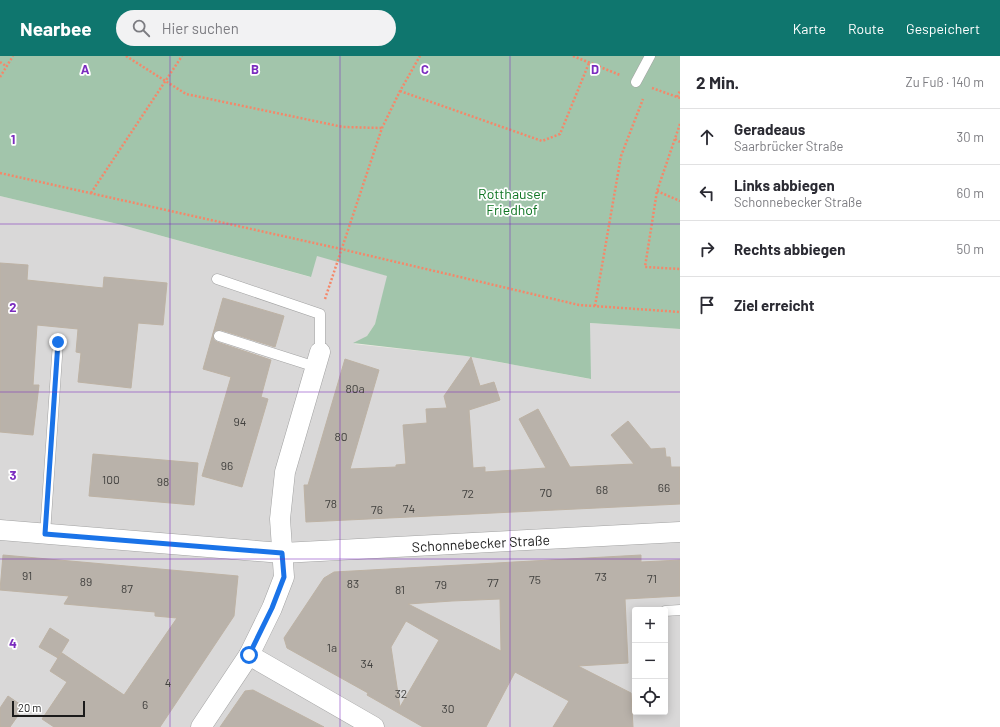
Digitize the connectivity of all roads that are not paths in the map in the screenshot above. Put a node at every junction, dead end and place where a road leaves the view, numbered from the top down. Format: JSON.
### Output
{"nodes":[{"id":1,"x":650,"y":56,"type":"edge"},
{"id":2,"x":636,"y":82,"type":"dead end"},
{"id":3,"x":218,"y":279,"type":"dead end"},
{"id":4,"x":219,"y":336,"type":"dead end"},
{"id":5,"x":58,"y":342,"type":"dead end"},
{"id":6,"x":318,"y":360,"type":"junction"},
{"id":7,"x":0,"y":530,"type":"edge"},
{"id":8,"x":680,"y":532,"type":"edge"},
{"id":9,"x":45,"y":534,"type":"junction"},
{"id":10,"x":282,"y":553,"type":"junction"},
{"id":11,"x":680,"y":610,"type":"edge"},
{"id":12,"x":668,"y":611,"type":"edge"},
{"id":13,"x":249,"y":655,"type":"junction"},
{"id":14,"x":201,"y":727,"type":"edge"},
{"id":15,"x":374,"y":727,"type":"edge"}],
"edges":[{"from":1,"to":2,"type":"lane"},
{"from":3,"to":6,"type":"lane"},
{"from":4,"to":6,"type":"lane"},
{"from":5,"to":9,"type":"lane"},
{"from":6,"to":10,"type":"street"},
{"from":7,"to":9,"type":"street","name":"Schonnebecker Straße"},
{"from":8,"to":10,"type":"street","name":"Schonnebecker Straße"},
{"from":9,"to":10,"type":"street","name":"Schonnebecker Straße"},
{"from":10,"to":13,"type":"street"},
{"from":11,"to":12,"type":"lane"},
{"from":13,"to":14,"type":"street"},
{"from":13,"to":15,"type":"street"}]}
